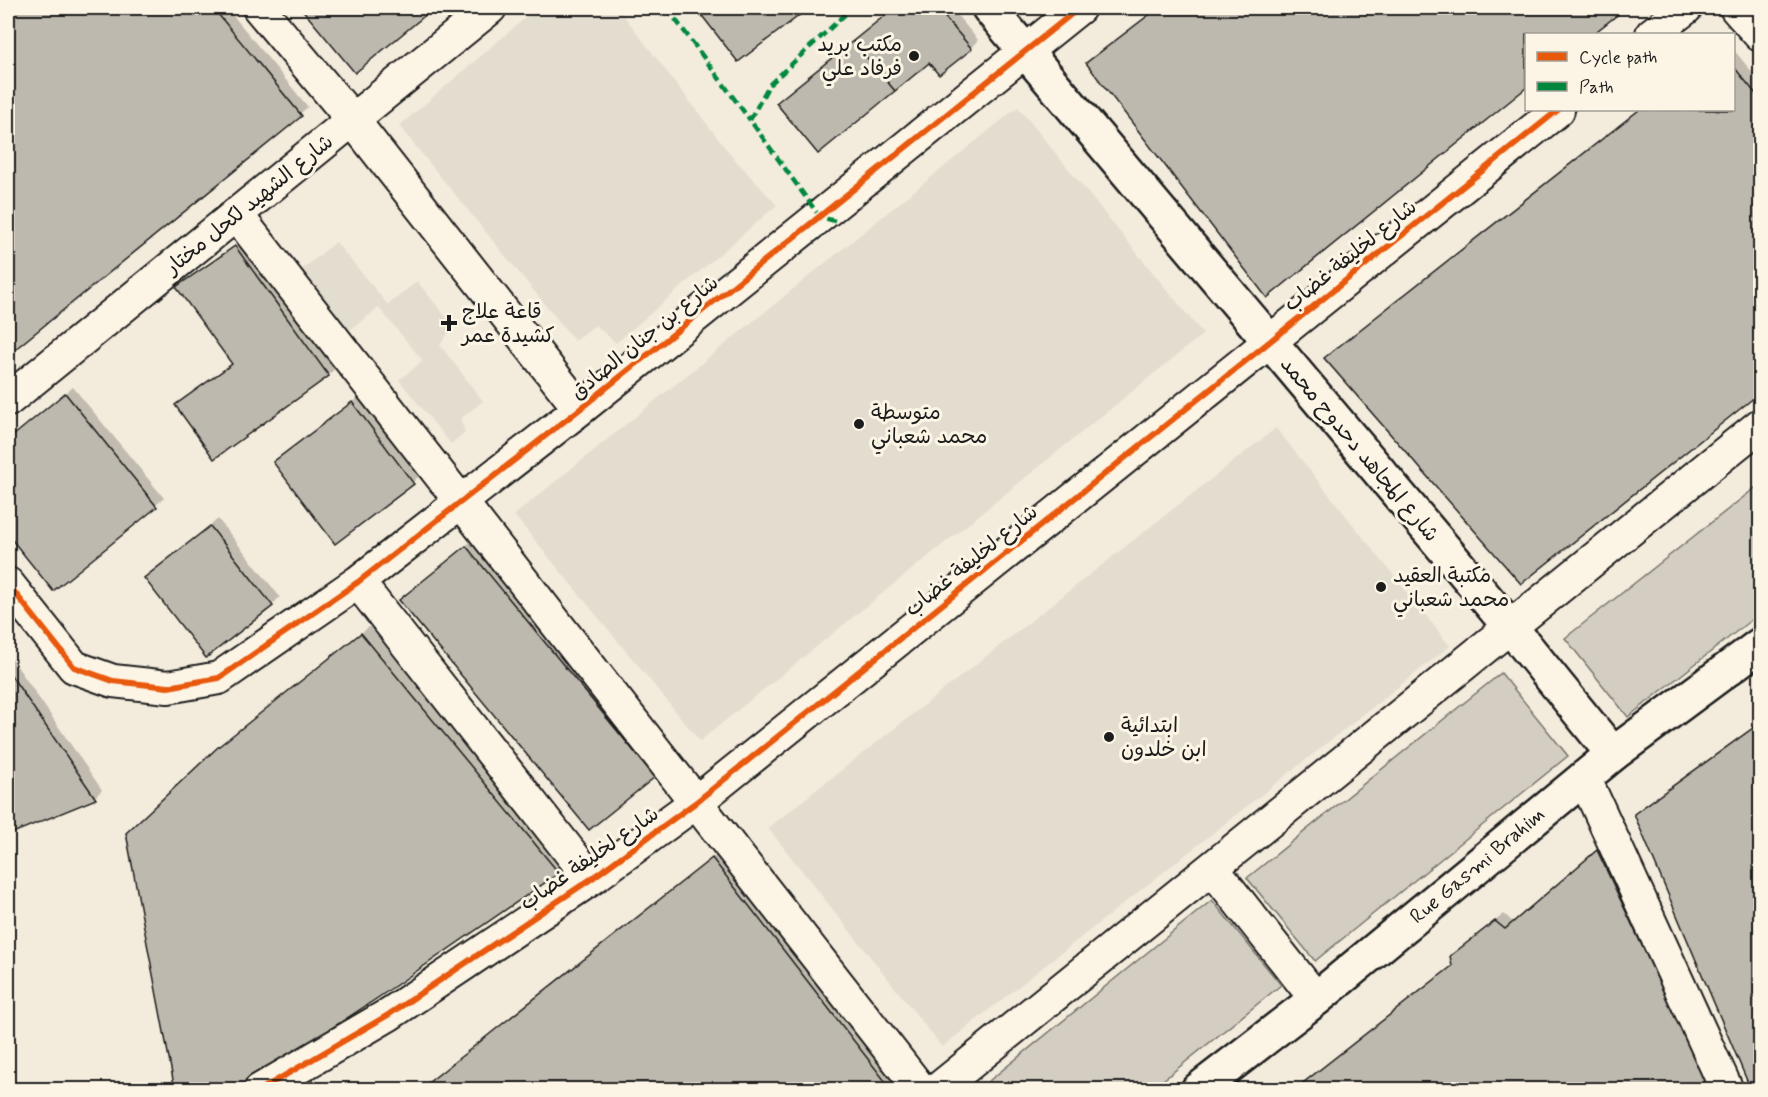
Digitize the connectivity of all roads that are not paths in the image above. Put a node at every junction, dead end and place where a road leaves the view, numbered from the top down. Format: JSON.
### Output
{"nodes":[{"id":1,"x":259,"y":8,"type":"edge"},
{"id":2,"x":490,"y":8,"type":"edge"},
{"id":3,"x":989,"y":8,"type":"edge"},
{"id":4,"x":1079,"y":8,"type":"edge"},
{"id":5,"x":1686,"y":8,"type":"edge"},
{"id":6,"x":1736,"y":8,"type":"edge"},
{"id":7,"x":1653,"y":33,"type":"edge"},
{"id":8,"x":1761,"y":36,"type":"edge"},
{"id":9,"x":1025,"y":52,"type":"junction"},
{"id":10,"x":1557,"y":111,"type":"edge"},
{"id":11,"x":352,"y":119,"type":"junction"},
{"id":12,"x":236,"y":214,"type":"junction"},
{"id":13,"x":1269,"y":341,"type":"junction"},
{"id":14,"x":8,"y":400,"type":"edge"},
{"id":15,"x":580,"y":409,"type":"junction"},
{"id":16,"x":1761,"y":425,"type":"edge"},
{"id":17,"x":463,"y":501,"type":"junction"},
{"id":18,"x":358,"y":582,"type":"junction"},
{"id":19,"x":8,"y":584,"type":"edge"},
{"id":20,"x":1511,"y":628,"type":"junction"},
{"id":21,"x":1761,"y":645,"type":"edge"},
{"id":22,"x":1613,"y":754,"type":"junction"},
{"id":23,"x":1584,"y":777,"type":"junction"},
{"id":24,"x":695,"y":803,"type":"junction"},
{"id":25,"x":1212,"y":868,"type":"junction"},
{"id":26,"x":591,"y":879,"type":"junction"},
{"id":27,"x":1316,"y":999,"type":"junction"},
{"id":28,"x":260,"y":1089,"type":"edge"},
{"id":29,"x":921,"y":1089,"type":"edge"},
{"id":30,"x":937,"y":1089,"type":"edge"},
{"id":31,"x":1198,"y":1089,"type":"edge"},
{"id":32,"x":1727,"y":1089,"type":"edge"}],
"edges":[{"from":1,"to":11,"type":"street"},
{"from":2,"to":11,"type":"street","name":"شارع الشهيد لكحل مختار"},
{"from":3,"to":9,"type":"street","name":"شارع المجاهد دحدوح محمد"},
{"from":4,"to":9,"type":"street","name":"شارع بن جنان الصادق"},
{"from":5,"to":7,"type":"street"},
{"from":6,"to":8,"type":"street"},
{"from":9,"to":13,"type":"street","name":"شارع المجاهد دحدوح محمد"},
{"from":9,"to":15,"type":"street","name":"شارع بن جنان الصادق"},
{"from":10,"to":13,"type":"street","name":"شارع لخليفة غضاب"},
{"from":11,"to":12,"type":"street","name":"شارع الشهيد لكحل مختار"},
{"from":11,"to":15,"type":"street"},
{"from":12,"to":14,"type":"street","name":"شارع الشهيد لكحل مختار"},
{"from":12,"to":17,"type":"street"},
{"from":13,"to":20,"type":"street","name":"شارع المجاهد دحدوح محمد"},
{"from":13,"to":24,"type":"street","name":"شارع لخليفة غضاب"},
{"from":15,"to":17,"type":"street","name":"شارع بن جنان الصادق"},
{"from":16,"to":20,"type":"street"},
{"from":17,"to":18,"type":"street","name":"شارع بن جنان الصادق"},
{"from":17,"to":24,"type":"street"},
{"from":18,"to":19,"type":"street","name":"شارع بن جنان الصادق"},
{"from":18,"to":26,"type":"street"},
{"from":20,"to":22,"type":"street","name":"شارع المجاهد دحدوح محمد"},
{"from":20,"to":25,"type":"street"},
{"from":21,"to":22,"type":"street","name":"Rue Gasmi Brahim"},
{"from":22,"to":23,"type":"street","name":"Rue Gasmi Brahim"},
{"from":23,"to":27,"type":"street","name":"Rue Gasmi Brahim"},
{"from":23,"to":32,"type":"street"},
{"from":24,"to":26,"type":"street","name":"شارع لخليفة غضاب"},
{"from":24,"to":29,"type":"street"},
{"from":25,"to":27,"type":"street"},
{"from":25,"to":30,"type":"street"},
{"from":26,"to":28,"type":"street","name":"شارع لخليفة غضاب"},
{"from":27,"to":31,"type":"street","name":"Rue Gasmi Brahim"}]}
